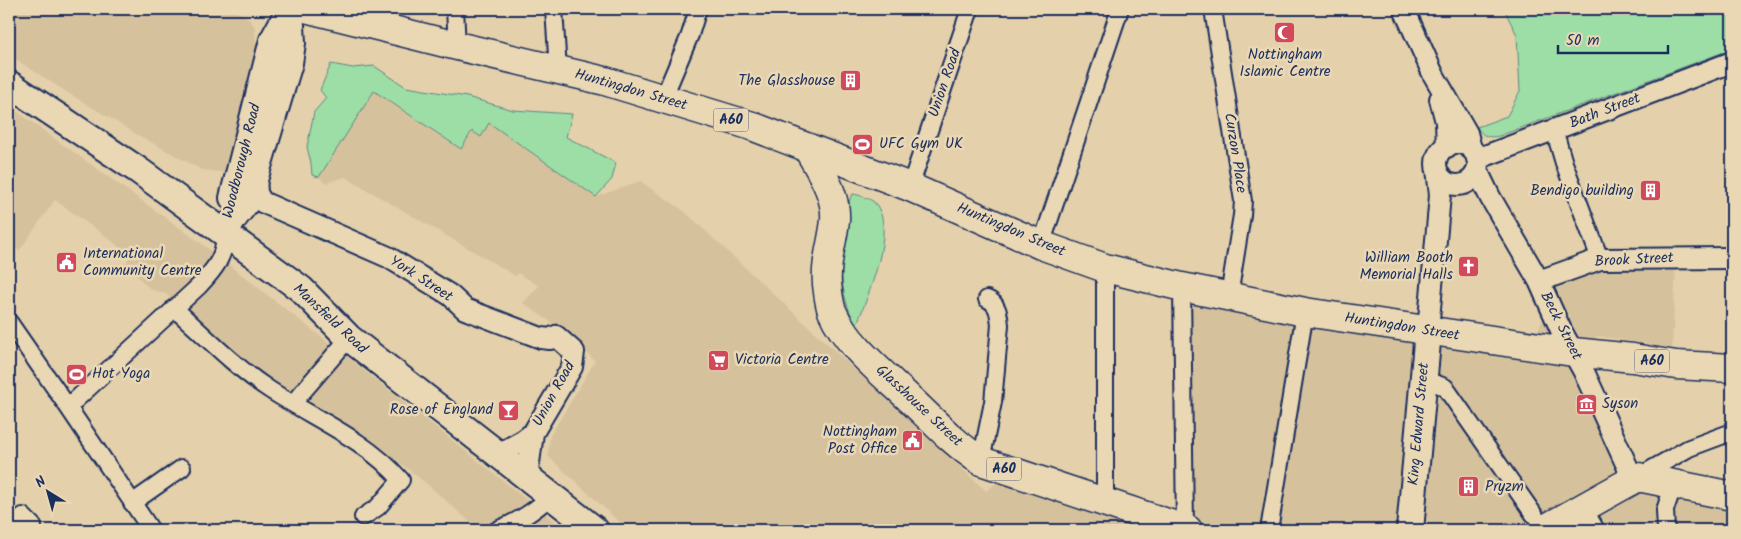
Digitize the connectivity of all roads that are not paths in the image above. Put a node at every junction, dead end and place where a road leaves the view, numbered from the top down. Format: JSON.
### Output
{"nodes":[{"id":1,"x":290,"y":9,"type":"edge"},
{"id":2,"x":309,"y":9,"type":"edge"},
{"id":3,"x":455,"y":9,"type":"edge"},
{"id":4,"x":554,"y":9,"type":"edge"},
{"id":5,"x":698,"y":9,"type":"edge"},
{"id":6,"x":970,"y":9,"type":"edge"},
{"id":7,"x":1120,"y":9,"type":"edge"},
{"id":8,"x":1213,"y":9,"type":"edge"},
{"id":9,"x":1404,"y":9,"type":"edge"},
{"id":10,"x":457,"y":46,"type":"junction"},
{"id":11,"x":1732,"y":62,"type":"edge"},
{"id":12,"x":558,"y":70,"type":"junction"},
{"id":13,"x":1433,"y":74,"type":"junction"},
{"id":14,"x":9,"y":84,"type":"edge"},
{"id":15,"x":663,"y":99,"type":"junction"},
{"id":16,"x":1554,"y":130,"type":"junction"},
{"id":17,"x":1447,"y":146,"type":"junction"},
{"id":18,"x":807,"y":147,"type":"junction"},
{"id":19,"x":1475,"y":159,"type":"junction"},
{"id":20,"x":1437,"y":169,"type":"junction"},
{"id":21,"x":256,"y":174,"type":"junction"},
{"id":22,"x":910,"y":187,"type":"junction"},
{"id":23,"x":262,"y":202,"type":"junction"},
{"id":24,"x":224,"y":232,"type":"junction"},
{"id":25,"x":1041,"y":245,"type":"junction"},
{"id":26,"x":1732,"y":258,"type":"edge"},
{"id":27,"x":1600,"y":259,"type":"junction"},
{"id":28,"x":1105,"y":268,"type":"junction"},
{"id":29,"x":1539,"y":281,"type":"junction"},
{"id":30,"x":1182,"y":287,"type":"junction"},
{"id":31,"x":1229,"y":296,"type":"junction"},
{"id":32,"x":987,"y":299,"type":"dead end"},
{"id":33,"x":174,"y":308,"type":"junction"},
{"id":34,"x":1305,"y":312,"type":"junction"},
{"id":35,"x":9,"y":322,"type":"edge"},
{"id":36,"x":1428,"y":331,"type":"junction"},
{"id":37,"x":349,"y":338,"type":"junction"},
{"id":38,"x":1573,"y":352,"type":"junction"},
{"id":39,"x":575,"y":355,"type":"joint"},
{"id":40,"x":1732,"y":368,"type":"edge"},
{"id":41,"x":1423,"y":382,"type":"junction"},
{"id":42,"x":293,"y":403,"type":"junction"},
{"id":43,"x":68,"y":407,"type":"junction"},
{"id":44,"x":532,"y":432,"type":"junction"},
{"id":45,"x":1732,"y":432,"type":"edge"},
{"id":46,"x":499,"y":454,"type":"junction"},
{"id":47,"x":981,"y":461,"type":"junction"},
{"id":48,"x":182,"y":468,"type":"dead end"},
{"id":49,"x":527,"y":478,"type":"junction"},
{"id":50,"x":1630,"y":482,"type":"junction"},
{"id":51,"x":1674,"y":484,"type":"junction"},
{"id":52,"x":550,"y":496,"type":"junction"},
{"id":53,"x":1732,"y":496,"type":"edge"},
{"id":54,"x":1105,"y":502,"type":"junction"},
{"id":55,"x":132,"y":503,"type":"junction"},
{"id":56,"x":1583,"y":507,"type":"junction"},
{"id":57,"x":363,"y":517,"type":"dead end"},
{"id":58,"x":1539,"y":523,"type":"edge"},
{"id":59,"x":33,"y":526,"type":"dead end"},
{"id":60,"x":9,"y":530,"type":"edge"},
{"id":61,"x":151,"y":530,"type":"edge"},
{"id":62,"x":497,"y":530,"type":"edge"},
{"id":63,"x":595,"y":530,"type":"edge"},
{"id":64,"x":1186,"y":530,"type":"edge"},
{"id":65,"x":1269,"y":530,"type":"edge"},
{"id":66,"x":1410,"y":530,"type":"edge"},
{"id":67,"x":1596,"y":530,"type":"edge"},
{"id":68,"x":1666,"y":530,"type":"edge"}],
"edges":[{"from":1,"to":21,"type":"main road","name":"Woodborough Road"},
{"from":1,"to":24,"type":"main road","name":"Woodborough Road"},
{"from":2,"to":10,"type":"highway","name":"Huntingdon Street","number":"A60"},
{"from":3,"to":10,"type":"street"},
{"from":4,"to":12,"type":"street"},
{"from":5,"to":15,"type":"street"},
{"from":6,"to":22,"type":"street","name":"Union Road"},
{"from":7,"to":25,"type":"street"},
{"from":8,"to":31,"type":"street","name":"Curzon Place"},
{"from":9,"to":13,"type":"street"},
{"from":10,"to":12,"type":"highway","name":"Huntingdon Street","number":"A60"},
{"from":11,"to":16,"type":"street","name":"Bath Street"},
{"from":12,"to":15,"type":"highway","name":"Huntingdon Street","number":"A60"},
{"from":13,"to":17,"type":"street"},
{"from":13,"to":19,"type":"street","name":"Beck Street"},
{"from":14,"to":24,"type":"main road","name":"Mansfield Road"},
{"from":15,"to":18,"type":"highway","name":"Huntingdon Street","number":"A60"},
{"from":16,"to":19,"type":"street","name":"Bath Street"},
{"from":16,"to":27,"type":"street"},
{"from":17,"to":19,"type":"street"},
{"from":17,"to":20,"type":"street"},
{"from":18,"to":22,"type":"highway","name":"Huntingdon Street","number":"A60"},
{"from":18,"to":47,"type":"highway","name":"Glasshouse Street","number":"A60"},
{"from":19,"to":20,"type":"street"},
{"from":19,"to":29,"type":"street","name":"Beck Street"},
{"from":20,"to":36,"type":"street","name":"King Edward Street"},
{"from":21,"to":23,"type":"street"},
{"from":21,"to":24,"type":"main road","name":"Woodborough Road"},
{"from":22,"to":25,"type":"highway","name":"Huntingdon Street","number":"A60"},
{"from":23,"to":24,"type":"street"},
{"from":23,"to":39,"type":"street","name":"York Street"},
{"from":24,"to":33,"type":"street"},
{"from":24,"to":37,"type":"main road","name":"Mansfield Road"},
{"from":25,"to":28,"type":"highway","name":"Huntingdon Street","number":"A60"},
{"from":26,"to":27,"type":"street","name":"Brook Street"},
{"from":27,"to":29,"type":"street","name":"Brook Street"},
{"from":28,"to":30,"type":"highway","name":"Huntingdon Street","number":"A60"},
{"from":28,"to":54,"type":"street"},
{"from":29,"to":38,"type":"street","name":"Beck Street"},
{"from":30,"to":31,"type":"highway","name":"Huntingdon Street","number":"A60"},
{"from":30,"to":64,"type":"street"},
{"from":31,"to":34,"type":"highway","name":"Huntingdon Street","number":"A60"},
{"from":32,"to":47,"type":"street"},
{"from":33,"to":42,"type":"street"},
{"from":33,"to":43,"type":"street"},
{"from":34,"to":36,"type":"highway","name":"Huntingdon Street","number":"A60"},
{"from":34,"to":65,"type":"street"},
{"from":35,"to":43,"type":"street"},
{"from":36,"to":38,"type":"highway","name":"Huntingdon Street","number":"A60"},
{"from":36,"to":41,"type":"main road","name":"King Edward Street"},
{"from":37,"to":42,"type":"street"},
{"from":37,"to":46,"type":"main road","name":"Mansfield Road"},
{"from":38,"to":40,"type":"highway","name":"Huntingdon Street","number":"A60"},
{"from":38,"to":50,"type":"street","name":"Beck Street"},
{"from":39,"to":44,"type":"street","name":"Union Road"},
{"from":41,"to":58,"type":"street"},
{"from":41,"to":66,"type":"main road","name":"King Edward Street"},
{"from":42,"to":57,"type":"street"},
{"from":43,"to":55,"type":"street"},
{"from":44,"to":46,"type":"street","name":"Union Road"},
{"from":44,"to":49,"type":"street","name":"Union Road"},
{"from":45,"to":50,"type":"street"},
{"from":46,"to":49,"type":"main road","name":"Mansfield Road"},
{"from":47,"to":54,"type":"highway","name":"Glasshouse Street","number":"A60"},
{"from":48,"to":55,"type":"street"},
{"from":49,"to":52,"type":"main road","name":"Mansfield Road"},
{"from":50,"to":51,"type":"highway"},
{"from":50,"to":56,"type":"highway"},
{"from":51,"to":53,"type":"highway"},
{"from":51,"to":68,"type":"street"},
{"from":52,"to":62,"type":"street"},
{"from":52,"to":63,"type":"main road","name":"Mansfield Road"},
{"from":54,"to":64,"type":"highway","name":"Glasshouse Street","number":"A60"},
{"from":55,"to":61,"type":"street"},
{"from":56,"to":58,"type":"highway"},
{"from":56,"to":67,"type":"street"},
{"from":59,"to":60,"type":"street"}]}
